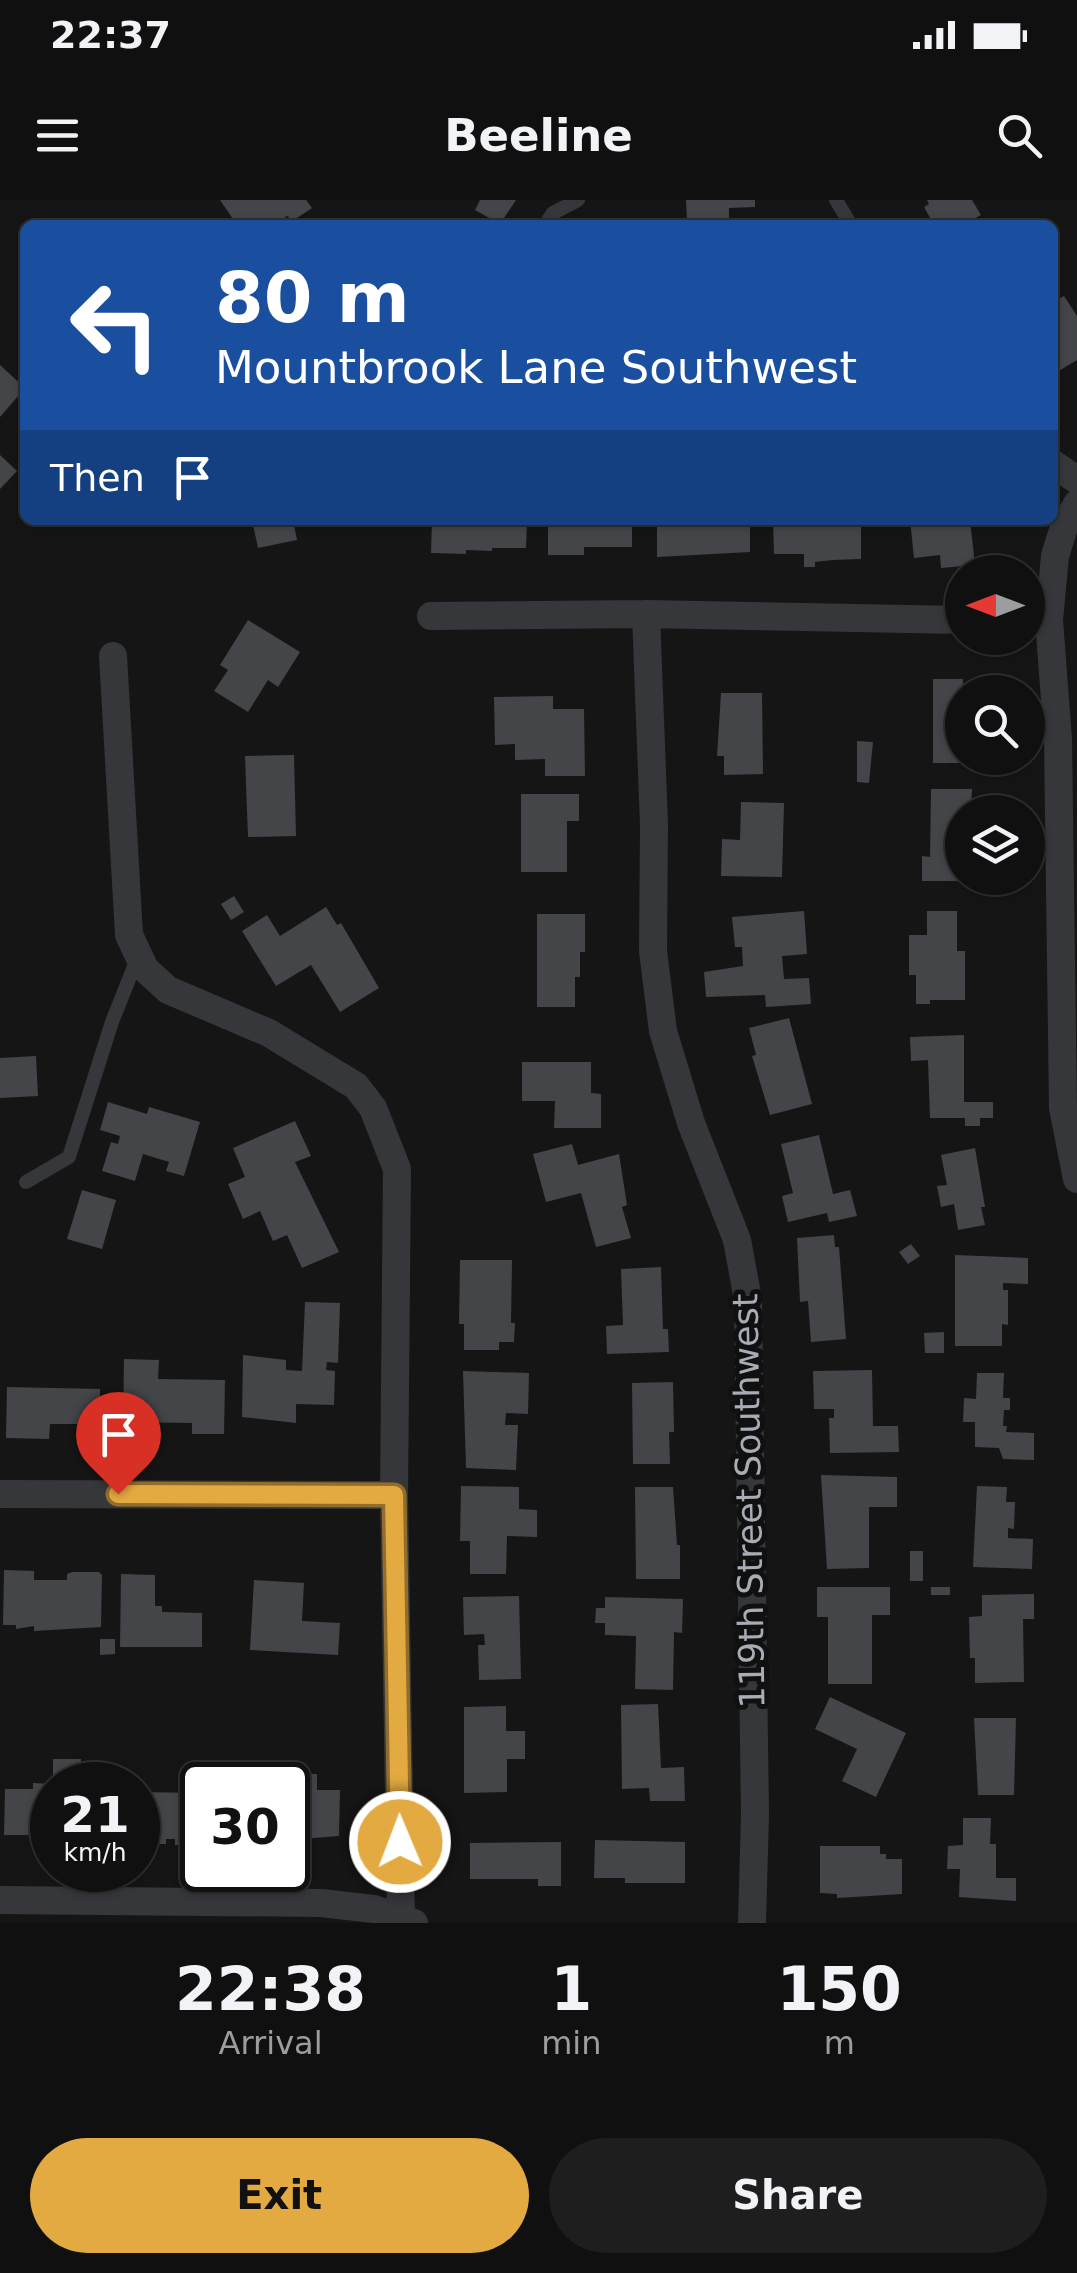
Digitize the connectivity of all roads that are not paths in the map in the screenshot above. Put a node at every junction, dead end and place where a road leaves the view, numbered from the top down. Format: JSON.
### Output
{"nodes":[{"id":1,"x":578,"y":200,"type":"edge"},
{"id":2,"x":548,"y":220,"type":"edge"},
{"id":3,"x":1077,"y":504,"type":"edge"},
{"id":4,"x":1045,"y":594,"type":"edge"},
{"id":5,"x":646,"y":614,"type":"junction"},
{"id":6,"x":432,"y":616,"type":"dead end"},
{"id":7,"x":945,"y":620,"type":"edge"},
{"id":8,"x":1044,"y":655,"type":"edge"},
{"id":9,"x":113,"y":656,"type":"dead end"},
{"id":10,"x":137,"y":958,"type":"junction"},
{"id":11,"x":1077,"y":1179,"type":"edge"},
{"id":12,"x":26,"y":1182,"type":"dead end"},
{"id":13,"x":0,"y":1494,"type":"edge"},
{"id":14,"x":394,"y":1495,"type":"junction"},
{"id":15,"x":0,"y":1900,"type":"edge"},
{"id":16,"x":408,"y":1921,"type":"edge"},
{"id":17,"x":752,"y":1923,"type":"edge"}],
"edges":[{"from":1,"to":2,"type":"lane"},
{"from":3,"to":4,"type":"street"},
{"from":5,"to":6,"type":"street"},
{"from":5,"to":7,"type":"street"},
{"from":5,"to":17,"type":"street","name":"119th Street Southwest"},
{"from":8,"to":11,"type":"street"},
{"from":9,"to":10,"type":"street"},
{"from":10,"to":12,"type":"lane"},
{"from":10,"to":14,"type":"street"},
{"from":13,"to":14,"type":"street"},
{"from":14,"to":16,"type":"street"},
{"from":15,"to":16,"type":"street"}]}
